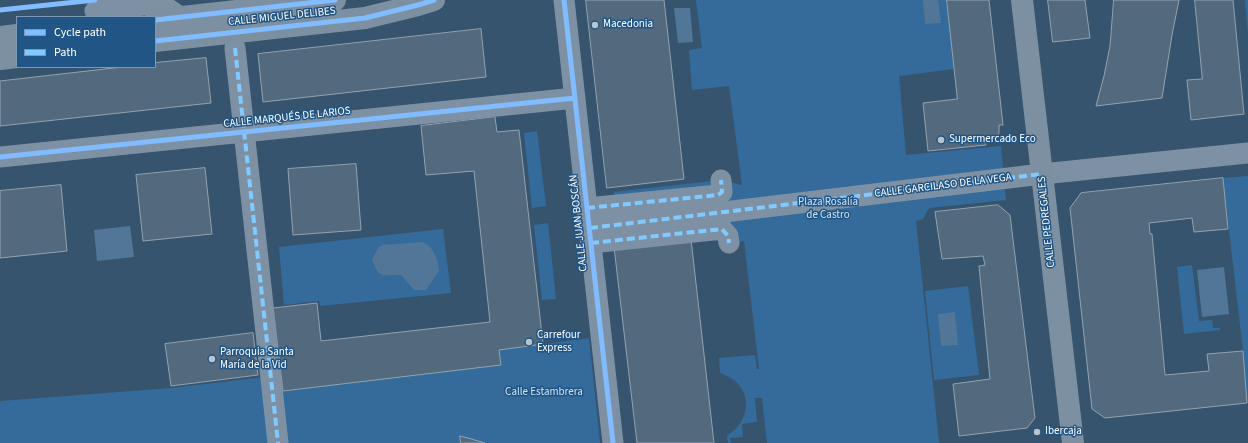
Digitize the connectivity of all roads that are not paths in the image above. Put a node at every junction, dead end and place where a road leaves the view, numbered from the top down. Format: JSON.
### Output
{"nodes":[{"id":1,"x":335,"y":0,"type":"edge"},
{"id":2,"x":434,"y":0,"type":"edge"},
{"id":3,"x":564,"y":0,"type":"edge"},
{"id":4,"x":1022,"y":0,"type":"edge"},
{"id":5,"x":96,"y":11,"type":"dead end"},
{"id":6,"x":180,"y":17,"type":"junction"},
{"id":7,"x":156,"y":20,"type":"edge"},
{"id":8,"x":16,"y":35,"type":"edge"},
{"id":9,"x":0,"y":37,"type":"edge"},
{"id":10,"x":156,"y":41,"type":"edge"},
{"id":11,"x":235,"y":48,"type":"dead end"},
{"id":12,"x":16,"y":57,"type":"edge"},
{"id":13,"x":0,"y":59,"type":"edge"},
{"id":14,"x":575,"y":98,"type":"junction"},
{"id":15,"x":244,"y":132,"type":"junction"},
{"id":16,"x":1248,"y":153,"type":"edge"},
{"id":17,"x":0,"y":157,"type":"edge"},
{"id":18,"x":1042,"y":174,"type":"junction"},
{"id":19,"x":721,"y":180,"type":"dead end"},
{"id":20,"x":588,"y":208,"type":"junction"},
{"id":21,"x":590,"y":236,"type":"junction"},
{"id":22,"x":729,"y":243,"type":"dead end"},
{"id":23,"x":278,"y":443,"type":"edge"},
{"id":24,"x":613,"y":443,"type":"edge"},
{"id":25,"x":1072,"y":443,"type":"edge"}],
"edges":[{"from":1,"to":6,"type":"main road","name":"CALLE MIGUEL DELIBES"},
{"from":2,"to":10,"type":"main road","name":"CALLE MIGUEL DELIBES"},
{"from":3,"to":14,"type":"street","name":"CALLE JUAN BOSCÁN"},
{"from":4,"to":18,"type":"main road","name":"CALLE PEDREGALES"},
{"from":5,"to":6,"type":"street"},
{"from":6,"to":7,"type":"main road","name":"CALLE MIGUEL DELIBES"},
{"from":8,"to":9,"type":"main road"},
{"from":11,"to":15,"type":"street"},
{"from":12,"to":13,"type":"main road"},
{"from":14,"to":15,"type":"street","name":"CALLE MARQUÉS DE LARIOS"},
{"from":14,"to":20,"type":"street","name":"CALLE JUAN BOSCÁN"},
{"from":15,"to":17,"type":"street","name":"CALLE MARQUÉS DE LARIOS"},
{"from":15,"to":23,"type":"street"},
{"from":16,"to":18,"type":"street","name":"CALLE GARCILASO DE LA VEGA"},
{"from":18,"to":21,"type":"street","name":"CALLE GARCILASO DE LA VEGA"},
{"from":18,"to":25,"type":"main road","name":"CALLE PEDREGALES"},
{"from":19,"to":20,"type":"street"},
{"from":20,"to":21,"type":"street","name":"CALLE JUAN BOSCÁN"},
{"from":21,"to":22,"type":"street"},
{"from":21,"to":24,"type":"street","name":"CALLE JUAN BOSCÁN"}]}
